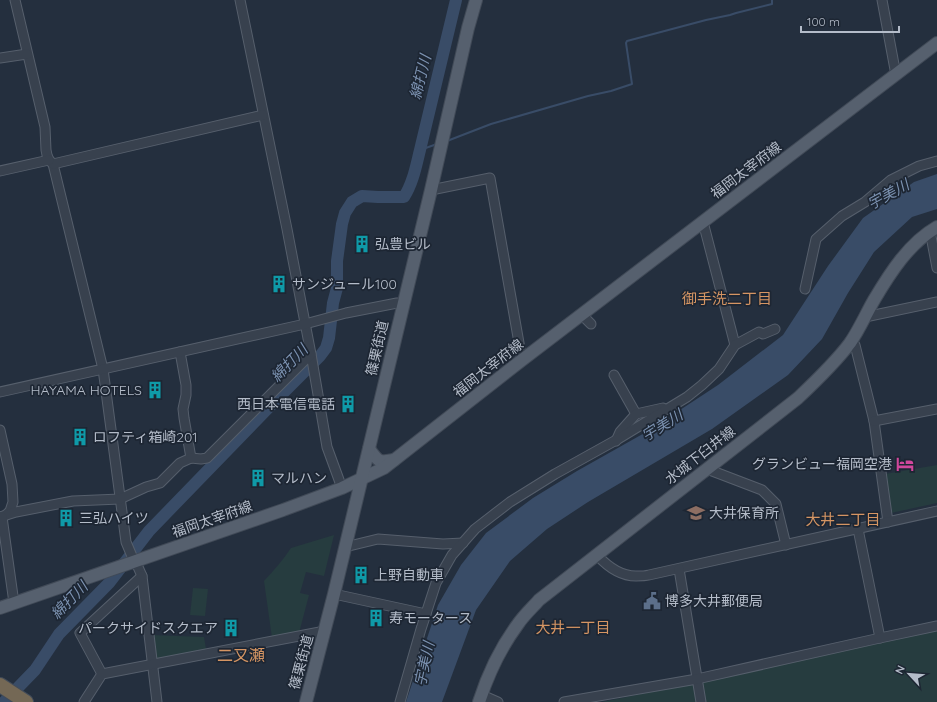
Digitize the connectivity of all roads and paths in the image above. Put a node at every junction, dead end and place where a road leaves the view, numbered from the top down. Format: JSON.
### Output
{"nodes":[{"id":1,"x":15,"y":0,"type":"edge"},
{"id":2,"x":240,"y":0,"type":"edge"},
{"id":3,"x":476,"y":0,"type":"edge"},
{"id":4,"x":882,"y":0,"type":"edge"},
{"id":5,"x":937,"y":44,"type":"edge"},
{"id":6,"x":27,"y":54,"type":"junction"},
{"id":7,"x":0,"y":58,"type":"edge"},
{"id":8,"x":896,"y":75,"type":"junction"},
{"id":9,"x":263,"y":115,"type":"junction"},
{"id":10,"x":937,"y":161,"type":"edge"},
{"id":11,"x":51,"y":162,"type":"junction"},
{"id":12,"x":0,"y":171,"type":"edge"},
{"id":13,"x":431,"y":190,"type":"junction"},
{"id":14,"x":703,"y":222,"type":"junction"},
{"id":15,"x":934,"y":229,"type":"edge"},
{"id":16,"x":937,"y":268,"type":"edge"},
{"id":17,"x":805,"y":288,"type":"dead end"},
{"id":18,"x":937,"y":302,"type":"edge"},
{"id":19,"x":403,"y":304,"type":"junction"},
{"id":20,"x":582,"y":315,"type":"junction"},
{"id":21,"x":865,"y":317,"type":"junction"},
{"id":22,"x":305,"y":324,"type":"junction"},
{"id":23,"x":591,"y":324,"type":"dead end"},
{"id":24,"x":775,"y":329,"type":"dead end"},
{"id":25,"x":850,"y":342,"type":"junction"},
{"id":26,"x":735,"y":345,"type":"junction"},
{"id":27,"x":180,"y":352,"type":"junction"},
{"id":28,"x":311,"y":357,"type":"junction"},
{"id":29,"x":522,"y":360,"type":"junction"},
{"id":30,"x":102,"y":369,"type":"junction"},
{"id":31,"x":614,"y":375,"type":"dead end"},
{"id":32,"x":0,"y":392,"type":"edge"},
{"id":33,"x":670,"y":407,"type":"junction"},
{"id":34,"x":937,"y":409,"type":"edge"},
{"id":35,"x":636,"y":414,"type":"junction"},
{"id":36,"x":874,"y":421,"type":"junction"},
{"id":37,"x":0,"y":430,"type":"edge"},
{"id":38,"x":616,"y":441,"type":"junction"},
{"id":39,"x":369,"y":449,"type":"junction"},
{"id":40,"x":191,"y":458,"type":"junction"},
{"id":41,"x":394,"y":460,"type":"junction"},
{"id":42,"x":707,"y":469,"type":"junction"},
{"id":43,"x":361,"y":479,"type":"junction"},
{"id":44,"x":342,"y":488,"type":"junction"},
{"id":45,"x":120,"y":499,"type":"junction"},
{"id":46,"x":937,"y":511,"type":"edge"},
{"id":47,"x":3,"y":516,"type":"edge"},
{"id":48,"x":888,"y":522,"type":"junction"},
{"id":49,"x":858,"y":529,"type":"junction"},
{"id":50,"x":463,"y":543,"type":"junction"},
{"id":51,"x":786,"y":545,"type":"junction"},
{"id":52,"x":345,"y":547,"type":"junction"},
{"id":53,"x":597,"y":555,"type":"junction"},
{"id":54,"x":136,"y":564,"type":"junction"},
{"id":55,"x":679,"y":569,"type":"junction"},
{"id":56,"x":142,"y":576,"type":"junction"},
{"id":57,"x":334,"y":594,"type":"junction"},
{"id":58,"x":14,"y":603,"type":"junction"},
{"id":59,"x":0,"y":608,"type":"edge"},
{"id":60,"x":426,"y":614,"type":"junction"},
{"id":61,"x":937,"y":626,"type":"edge"},
{"id":62,"x":324,"y":631,"type":"junction"},
{"id":63,"x":880,"y":638,"type":"junction"},
{"id":64,"x":152,"y":664,"type":"junction"},
{"id":65,"x":102,"y":674,"type":"junction"},
{"id":66,"x":697,"y":679,"type":"junction"},
{"id":67,"x":2,"y":687,"type":"edge"},
{"id":68,"x":481,"y":698,"type":"edge"},
{"id":69,"x":24,"y":701,"type":"edge"},
{"id":70,"x":84,"y":702,"type":"edge"},
{"id":71,"x":157,"y":702,"type":"edge"},
{"id":72,"x":306,"y":702,"type":"edge"},
{"id":73,"x":400,"y":702,"type":"edge"},
{"id":74,"x":498,"y":702,"type":"edge"},
{"id":75,"x":564,"y":702,"type":"edge"},
{"id":76,"x":701,"y":702,"type":"edge"}],
"edges":[{"from":1,"to":6,"type":"street"},
{"from":2,"to":9,"type":"street"},
{"from":3,"to":13,"type":"main road","name":"篠栗街道"},
{"from":4,"to":8,"type":"street"},
{"from":5,"to":8,"type":"main road","name":"福岡太宰府線"},
{"from":6,"to":7,"type":"street"},
{"from":6,"to":11,"type":"street"},
{"from":8,"to":14,"type":"main road","name":"福岡太宰府線"},
{"from":9,"to":11,"type":"street"},
{"from":9,"to":22,"type":"street"},
{"from":10,"to":17,"type":"street"},
{"from":11,"to":12,"type":"street"},
{"from":11,"to":30,"type":"street"},
{"from":13,"to":19,"type":"main road","name":"篠栗街道"},
{"from":13,"to":29,"type":"street"},
{"from":14,"to":20,"type":"main road","name":"福岡太宰府線"},
{"from":14,"to":26,"type":"street"},
{"from":15,"to":16,"type":"street"},
{"from":15,"to":21,"type":"main road","name":"水城下臼井線"},
{"from":18,"to":21,"type":"street"},
{"from":19,"to":22,"type":"street"},
{"from":19,"to":39,"type":"main road","name":"篠栗街道"},
{"from":20,"to":23,"type":"street"},
{"from":20,"to":29,"type":"main road","name":"福岡太宰府線"},
{"from":21,"to":25,"type":"main road","name":"水城下臼井線"},
{"from":22,"to":27,"type":"street"},
{"from":22,"to":28,"type":"street"},
{"from":24,"to":26,"type":"street"},
{"from":25,"to":36,"type":"street"},
{"from":25,"to":42,"type":"main road","name":"水城下臼井線"},
{"from":26,"to":33,"type":"street"},
{"from":27,"to":30,"type":"street"},
{"from":27,"to":40,"type":"street"},
{"from":28,"to":40,"type":"street"},
{"from":28,"to":44,"type":"street"},
{"from":29,"to":41,"type":"main road","name":"福岡太宰府線"},
{"from":30,"to":32,"type":"street"},
{"from":30,"to":45,"type":"street"},
{"from":31,"to":35,"type":"street"},
{"from":33,"to":35,"type":"street"},
{"from":33,"to":38,"type":"street"},
{"from":34,"to":36,"type":"street"},
{"from":35,"to":38,"type":"street"},
{"from":36,"to":48,"type":"street"},
{"from":37,"to":47,"type":"street"},
{"from":38,"to":50,"type":"street"},
{"from":39,"to":41,"type":"main road"},
{"from":39,"to":43,"type":"main road","name":"篠栗街道"},
{"from":40,"to":45,"type":"street"},
{"from":41,"to":43,"type":"main road","name":"福岡太宰府線"},
{"from":42,"to":51,"type":"street"},
{"from":42,"to":53,"type":"main road","name":"水城下臼井線"},
{"from":43,"to":44,"type":"main road","name":"福岡太宰府線"},
{"from":43,"to":52,"type":"main road","name":"篠栗街道"},
{"from":44,"to":54,"type":"main road","name":"福岡太宰府線"},
{"from":45,"to":47,"type":"street"},
{"from":45,"to":54,"type":"street"},
{"from":46,"to":48,"type":"street"},
{"from":47,"to":58,"type":"street"},
{"from":48,"to":49,"type":"street"},
{"from":49,"to":51,"type":"street"},
{"from":49,"to":63,"type":"street"},
{"from":50,"to":52,"type":"street"},
{"from":50,"to":60,"type":"street"},
{"from":51,"to":55,"type":"street"},
{"from":52,"to":57,"type":"main road","name":"篠栗街道"},
{"from":53,"to":55,"type":"street"},
{"from":53,"to":68,"type":"main road","name":"水城下臼井線"},
{"from":54,"to":56,"type":"street"},
{"from":54,"to":58,"type":"main road","name":"福岡太宰府線"},
{"from":55,"to":66,"type":"street"},
{"from":56,"to":64,"type":"street"},
{"from":56,"to":65,"type":"street"},
{"from":57,"to":60,"type":"street"},
{"from":57,"to":62,"type":"main road","name":"篠栗街道"},
{"from":58,"to":59,"type":"main road","name":"福岡太宰府線"},
{"from":60,"to":73,"type":"street"},
{"from":61,"to":63,"type":"street"},
{"from":62,"to":64,"type":"street"},
{"from":62,"to":72,"type":"main road","name":"篠栗街道"},
{"from":63,"to":66,"type":"street"},
{"from":64,"to":65,"type":"street"},
{"from":64,"to":71,"type":"street"},
{"from":65,"to":70,"type":"street"},
{"from":66,"to":75,"type":"street"},
{"from":66,"to":76,"type":"street"},
{"from":67,"to":69,"type":"highway"},
{"from":68,"to":74,"type":"street"}]}
